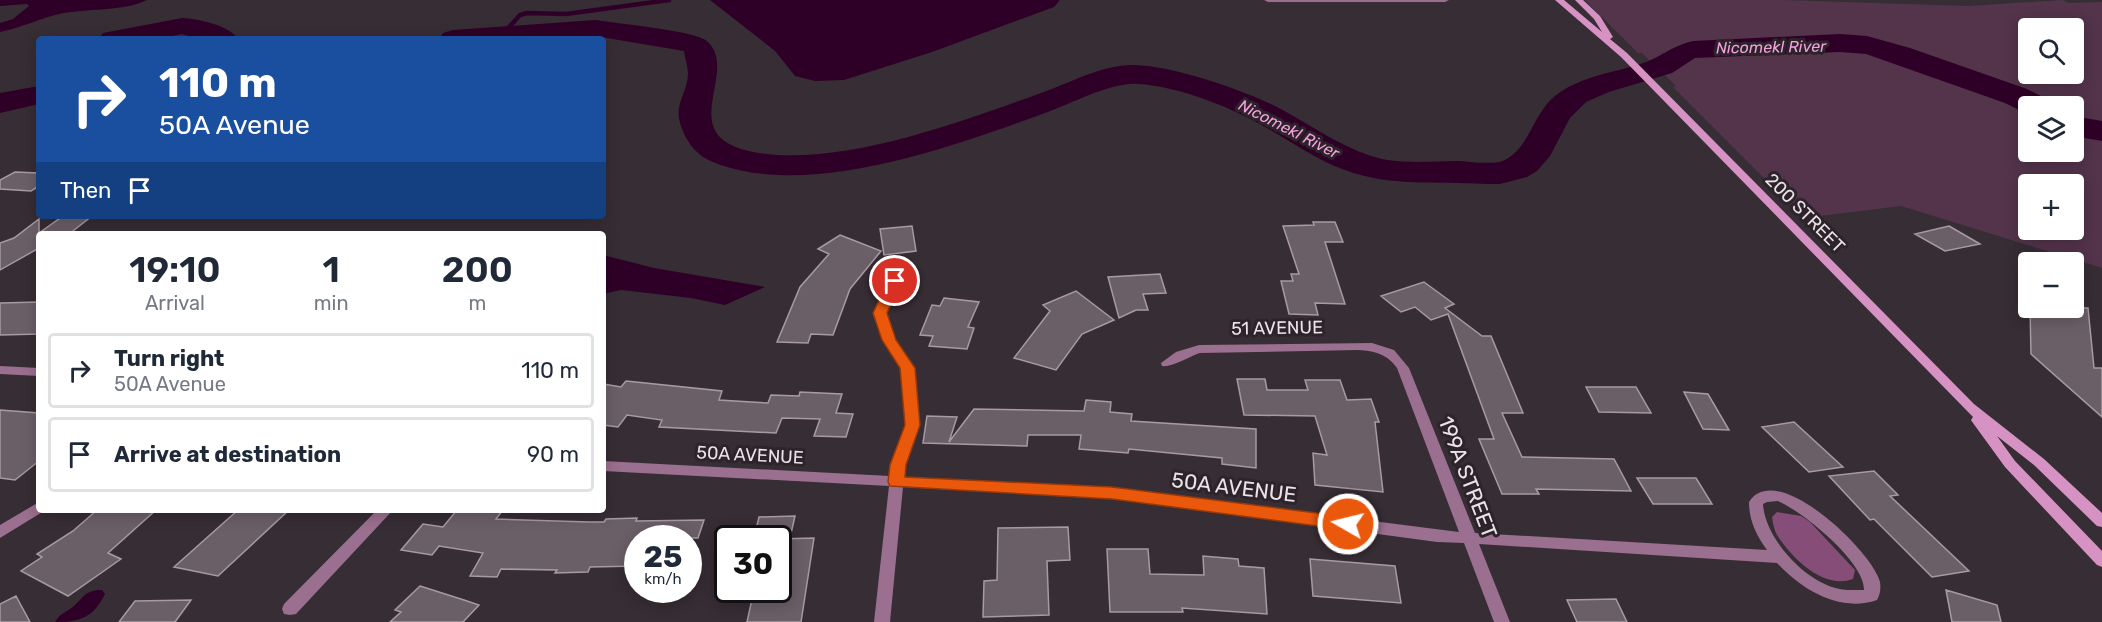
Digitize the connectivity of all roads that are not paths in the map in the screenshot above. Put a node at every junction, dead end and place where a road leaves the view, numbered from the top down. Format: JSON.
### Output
{"nodes":[{"id":1,"x":1268,"y":0,"type":"edge"},
{"id":2,"x":1445,"y":0,"type":"edge"},
{"id":3,"x":1559,"y":0,"type":"edge"},
{"id":4,"x":1579,"y":0,"type":"edge"},
{"id":5,"x":1614,"y":46,"type":"junction"},
{"id":6,"x":895,"y":281,"type":"dead end"},
{"id":7,"x":1390,"y":351,"type":"joint"},
{"id":8,"x":1167,"y":363,"type":"dead end"},
{"id":9,"x":0,"y":370,"type":"edge"},
{"id":10,"x":36,"y":372,"type":"edge"},
{"id":11,"x":1969,"y":407,"type":"junction"},
{"id":12,"x":606,"y":466,"type":"edge"},
{"id":13,"x":896,"y":482,"type":"junction"},
{"id":14,"x":36,"y":509,"type":"edge"},
{"id":15,"x":384,"y":513,"type":"edge"},
{"id":16,"x":2102,"y":522,"type":"edge"},
{"id":17,"x":0,"y":532,"type":"edge"},
{"id":18,"x":1469,"y":538,"type":"junction"},
{"id":19,"x":1782,"y":557,"type":"junction"},
{"id":20,"x":2102,"y":561,"type":"edge"},
{"id":21,"x":290,"y":609,"type":"dead end"},
{"id":22,"x":882,"y":622,"type":"edge"},
{"id":23,"x":1502,"y":622,"type":"edge"}],
"edges":[{"from":1,"to":2,"type":"street"},
{"from":3,"to":5,"type":"main road","name":"200 STREET"},
{"from":4,"to":5,"type":"main road","name":"200 STREET"},
{"from":5,"to":11,"type":"main road","name":"200 STREET"},
{"from":6,"to":13,"type":"street"},
{"from":7,"to":8,"type":"street","name":"51 AVENUE"},
{"from":7,"to":18,"type":"street","name":"199A STREET"},
{"from":9,"to":10,"type":"street"},
{"from":11,"to":16,"type":"main road","name":"200 STREET"},
{"from":11,"to":20,"type":"main road","name":"200 STREET"},
{"from":12,"to":13,"type":"street","name":"50A AVENUE"},
{"from":13,"to":18,"type":"street","name":"50A AVENUE"},
{"from":13,"to":22,"type":"street"},
{"from":14,"to":17,"type":"street"},
{"from":15,"to":21,"type":"street"},
{"from":18,"to":19,"type":"street","name":"50A AVENUE"},
{"from":18,"to":23,"type":"street","name":"199A STREET"},
{"from":19,"to":19,"type":"street"}]}
